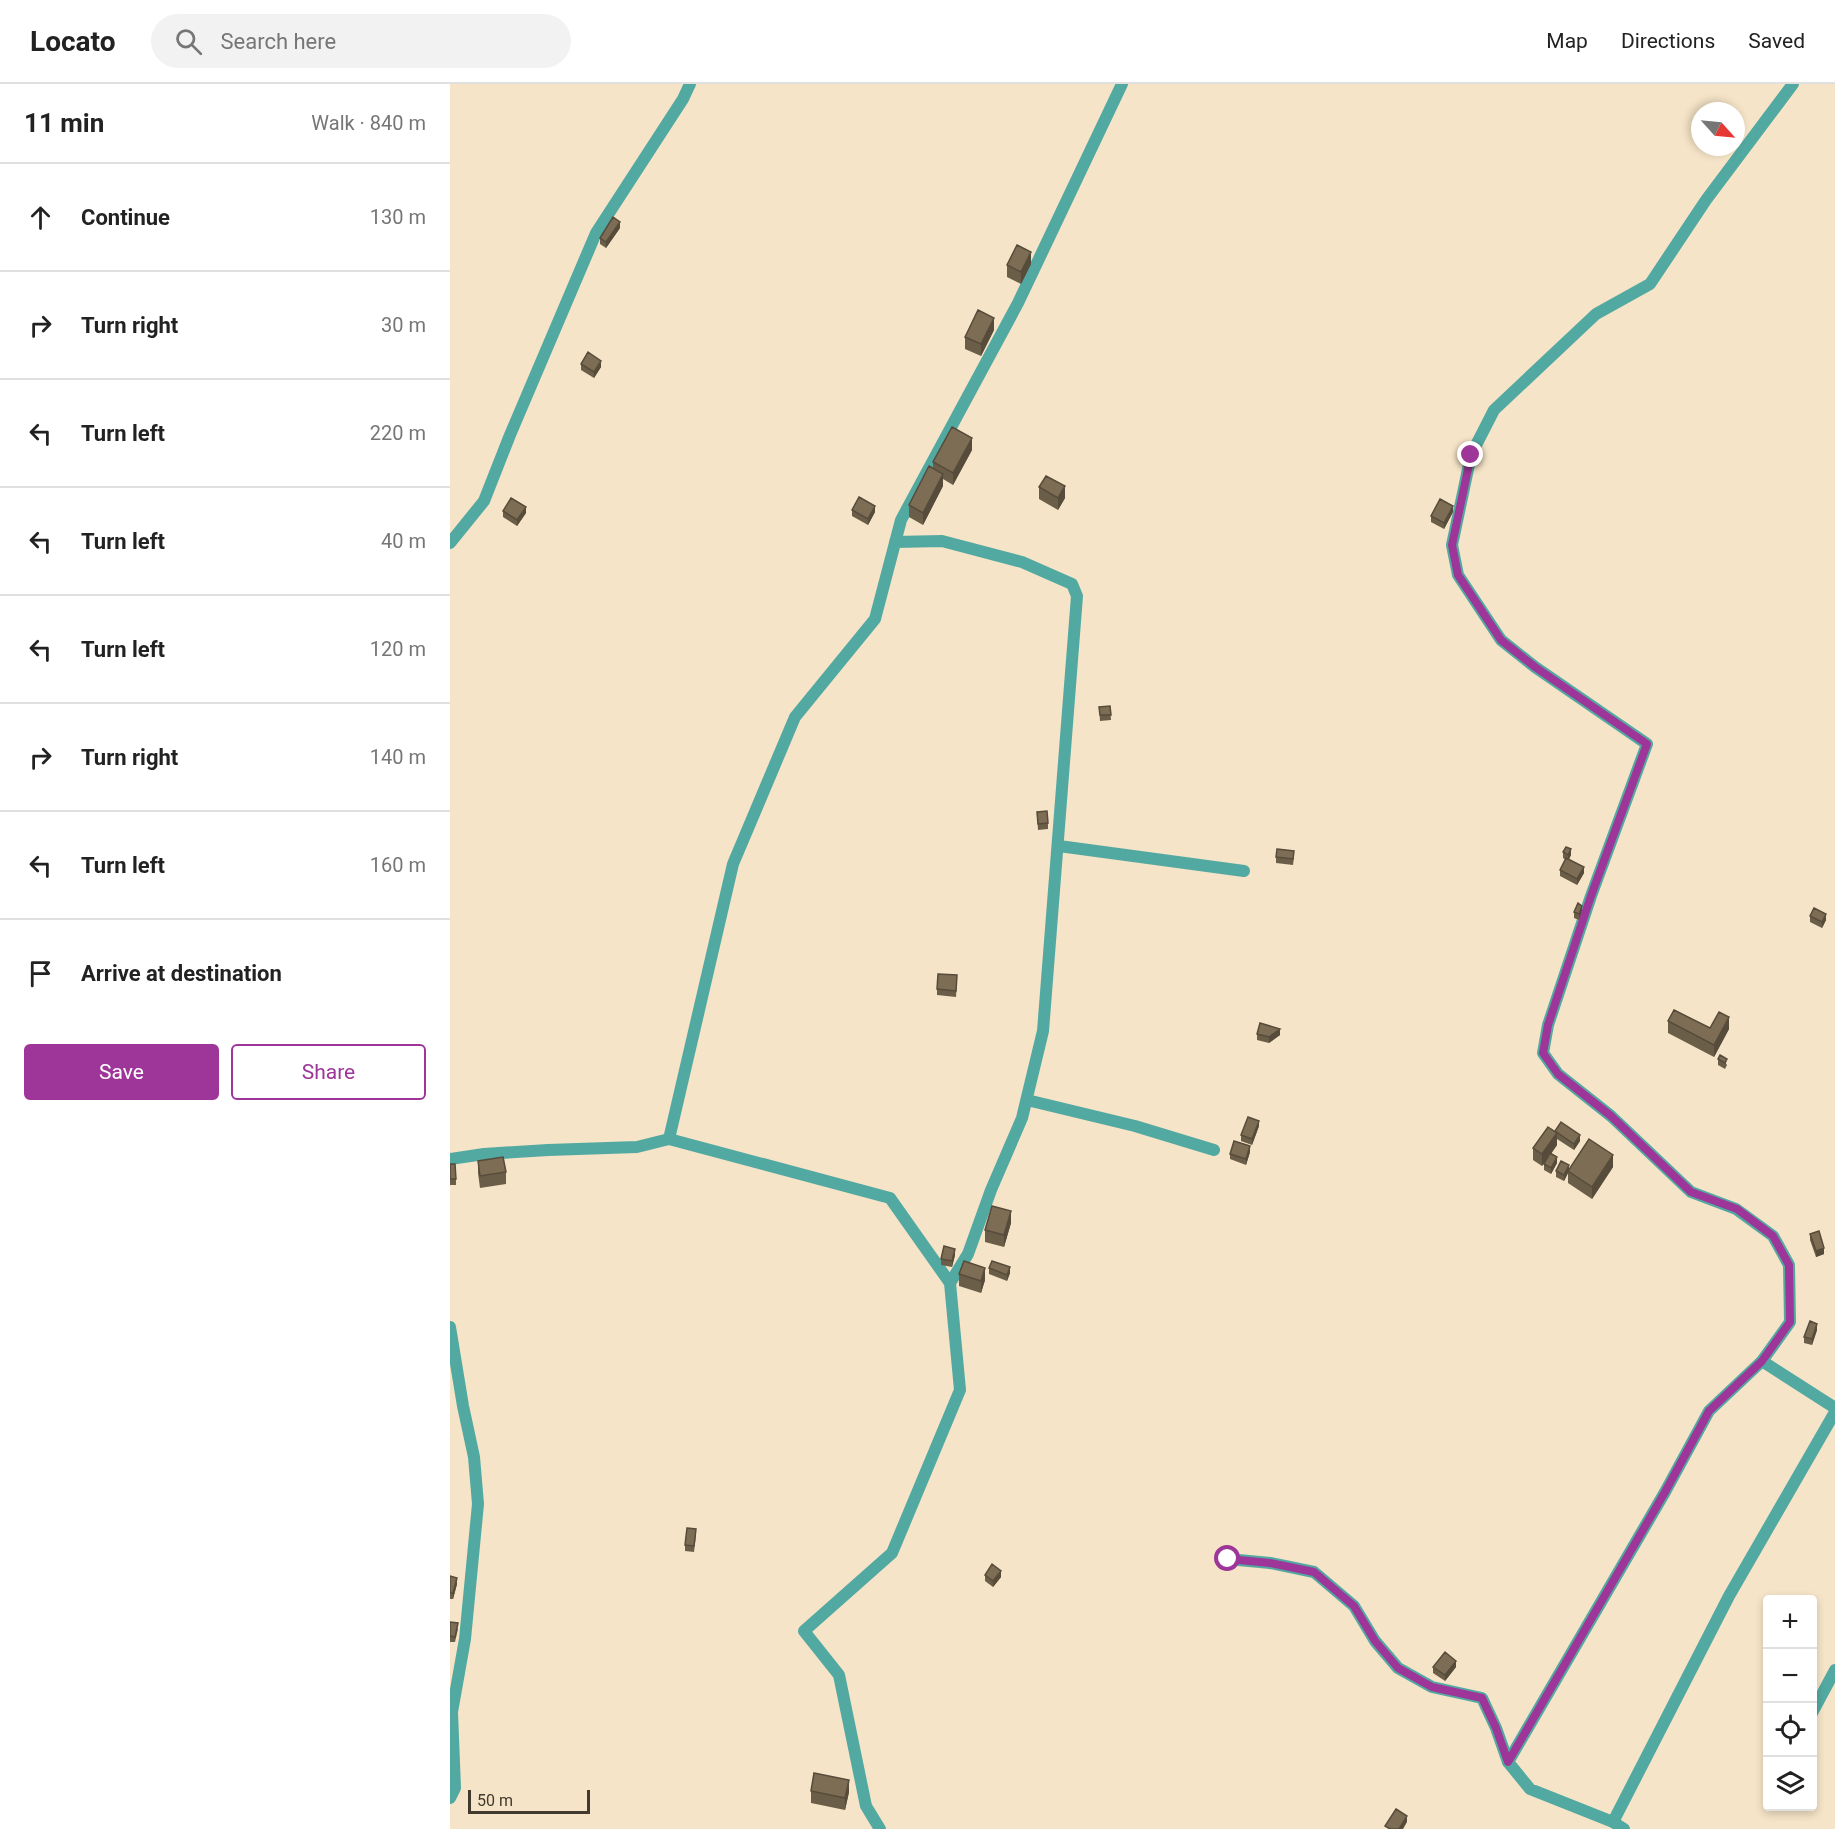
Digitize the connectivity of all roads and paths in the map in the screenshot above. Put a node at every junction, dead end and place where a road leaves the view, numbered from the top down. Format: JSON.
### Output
{"nodes":[{"id":1,"x":690,"y":84,"type":"edge"},
{"id":2,"x":1122,"y":84,"type":"edge"},
{"id":3,"x":1793,"y":84,"type":"edge"},
{"id":4,"x":895,"y":542,"type":"junction"},
{"id":5,"x":450,"y":543,"type":"edge"},
{"id":6,"x":1059,"y":846,"type":"junction"},
{"id":7,"x":1244,"y":871,"type":"dead end"},
{"id":8,"x":1027,"y":1100,"type":"junction"},
{"id":9,"x":669,"y":1139,"type":"junction"},
{"id":10,"x":1214,"y":1150,"type":"dead end"},
{"id":11,"x":450,"y":1159,"type":"edge"},
{"id":12,"x":950,"y":1283,"type":"junction"},
{"id":13,"x":450,"y":1327,"type":"edge"},
{"id":14,"x":1762,"y":1361,"type":"junction"},
{"id":15,"x":1835,"y":1410,"type":"edge"},
{"id":16,"x":1228,"y":1559,"type":"dead end"},
{"id":17,"x":1834,"y":1675,"type":"edge"},
{"id":18,"x":1817,"y":1704,"type":"edge"},
{"id":19,"x":1508,"y":1762,"type":"junction"},
{"id":20,"x":450,"y":1798,"type":"edge"},
{"id":21,"x":1618,"y":1826,"type":"edge"},
{"id":22,"x":880,"y":1829,"type":"edge"}],
"edges":[{"from":1,"to":5,"type":"street"},
{"from":2,"to":4,"type":"street"},
{"from":3,"to":14,"type":"street"},
{"from":4,"to":6,"type":"street"},
{"from":4,"to":9,"type":"street"},
{"from":6,"to":7,"type":"street"},
{"from":6,"to":8,"type":"street"},
{"from":8,"to":10,"type":"street"},
{"from":8,"to":12,"type":"street"},
{"from":9,"to":11,"type":"street"},
{"from":9,"to":12,"type":"street"},
{"from":12,"to":22,"type":"street"},
{"from":13,"to":20,"type":"street"},
{"from":14,"to":15,"type":"street"},
{"from":14,"to":19,"type":"street"},
{"from":15,"to":21,"type":"street"},
{"from":16,"to":19,"type":"street"},
{"from":17,"to":18,"type":"street"},
{"from":19,"to":21,"type":"street"}]}
